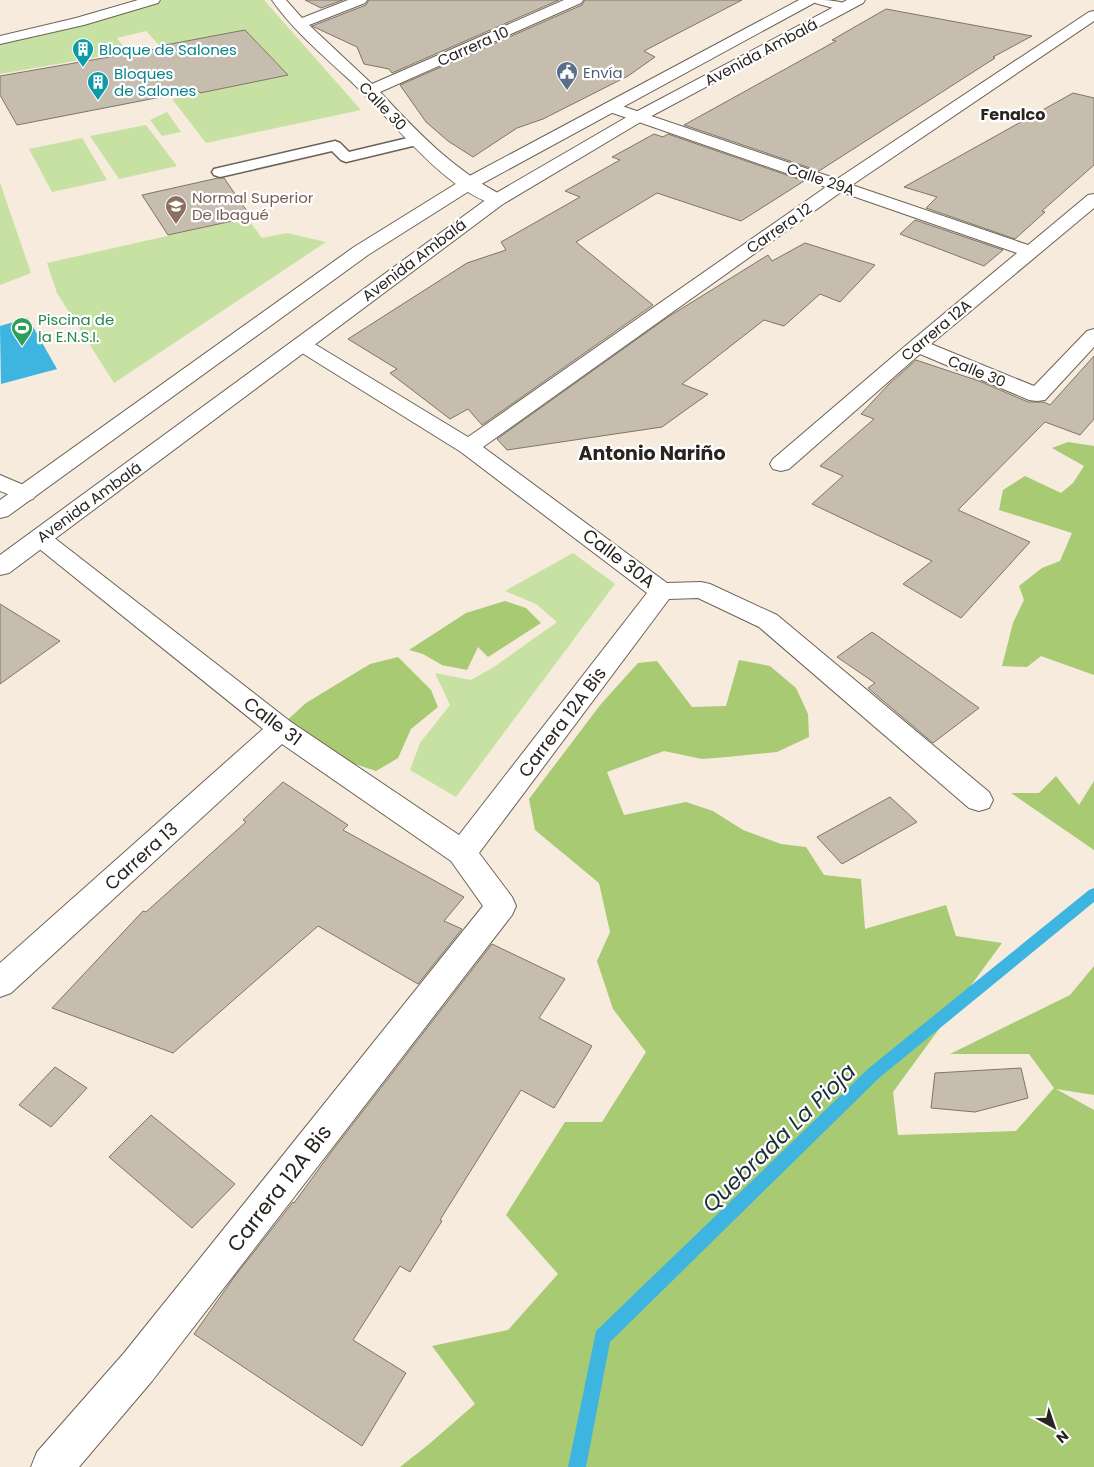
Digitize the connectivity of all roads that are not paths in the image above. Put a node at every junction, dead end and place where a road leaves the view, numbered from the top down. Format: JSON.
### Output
{"nodes":[{"id":1,"x":111,"y":0,"type":"edge"},
{"id":2,"x":153,"y":0,"type":"edge"},
{"id":3,"x":279,"y":0,"type":"edge"},
{"id":4,"x":360,"y":0,"type":"edge"},
{"id":5,"x":576,"y":0,"type":"edge"},
{"id":6,"x":809,"y":0,"type":"edge"},
{"id":7,"x":820,"y":0,"type":"edge"},
{"id":8,"x":851,"y":4,"type":"edge"},
{"id":9,"x":1094,"y":15,"type":"edge"},
{"id":10,"x":299,"y":24,"type":"junction"},
{"id":11,"x":0,"y":29,"type":"edge"},
{"id":12,"x":0,"y":40,"type":"edge"},
{"id":13,"x":370,"y":91,"type":"junction"},
{"id":14,"x":610,"y":107,"type":"junction"},
{"id":15,"x":638,"y":117,"type":"junction"},
{"id":16,"x":416,"y":141,"type":"junction"},
{"id":17,"x":220,"y":172,"type":"dead end"},
{"id":18,"x":468,"y":184,"type":"junction"},
{"id":19,"x":840,"y":185,"type":"junction"},
{"id":20,"x":1094,"y":199,"type":"edge"},
{"id":21,"x":497,"y":200,"type":"junction"},
{"id":22,"x":1031,"y":252,"type":"junction"},
{"id":23,"x":1094,"y":335,"type":"edge"},
{"id":24,"x":300,"y":344,"type":"junction"},
{"id":25,"x":917,"y":346,"type":"junction"},
{"id":26,"x":469,"y":446,"type":"junction"},
{"id":27,"x":781,"y":464,"type":"dead end"},
{"id":28,"x":0,"y":482,"type":"edge"},
{"id":29,"x":25,"y":494,"type":"junction"},
{"id":30,"x":0,"y":512,"type":"edge"},
{"id":31,"x":40,"y":538,"type":"junction"},
{"id":32,"x":0,"y":567,"type":"edge"},
{"id":33,"x":662,"y":591,"type":"junction"},
{"id":34,"x":281,"y":729,"type":"junction"},
{"id":35,"x":979,"y":800,"type":"dead end"},
{"id":36,"x":462,"y":853,"type":"junction"},
{"id":37,"x":501,"y":906,"type":"joint"},
{"id":38,"x":0,"y":984,"type":"edge"},
{"id":39,"x":52,"y":1467,"type":"edge"}],
"edges":[{"from":1,"to":11,"type":"street"},
{"from":2,"to":12,"type":"street"},
{"from":3,"to":10,"type":"street","name":"Calle 30"},
{"from":4,"to":10,"type":"street"},
{"from":5,"to":13,"type":"street","name":"Carrera 10"},
{"from":6,"to":14,"type":"street","name":"Avenida Ambalá"},
{"from":7,"to":8,"type":"street"},
{"from":8,"to":15,"type":"street","name":"Avenida Ambalá"},
{"from":9,"to":19,"type":"street","name":"Carrera 12"},
{"from":10,"to":13,"type":"street","name":"Calle 30"},
{"from":13,"to":16,"type":"street","name":"Calle 30"},
{"from":14,"to":15,"type":"street","name":"Calle 29A"},
{"from":14,"to":18,"type":"street","name":"Avenida Ambalá"},
{"from":15,"to":19,"type":"street","name":"Calle 29A"},
{"from":15,"to":21,"type":"street","name":"Avenida Ambalá"},
{"from":16,"to":17,"type":"lane"},
{"from":16,"to":18,"type":"street","name":"Calle 30"},
{"from":18,"to":21,"type":"street","name":"Calle 30"},
{"from":18,"to":29,"type":"street","name":"Avenida Ambalá"},
{"from":19,"to":22,"type":"street","name":"Calle 29A"},
{"from":19,"to":26,"type":"street","name":"Carrera 12"},
{"from":20,"to":22,"type":"street","name":"Carrera 12A"},
{"from":21,"to":24,"type":"street","name":"Avenida Ambalá"},
{"from":22,"to":25,"type":"street","name":"Carrera 12A"},
{"from":23,"to":25,"type":"street","name":"Calle 30"},
{"from":24,"to":26,"type":"street","name":"Calle 30A"},
{"from":24,"to":31,"type":"street","name":"Avenida Ambalá"},
{"from":25,"to":27,"type":"street","name":"Carrera 12A"},
{"from":26,"to":33,"type":"street","name":"Calle 30A"},
{"from":28,"to":29,"type":"street"},
{"from":29,"to":30,"type":"street","name":"Avenida Ambalá"},
{"from":31,"to":32,"type":"street","name":"Avenida Ambalá"},
{"from":31,"to":34,"type":"street","name":"Calle 31"},
{"from":33,"to":35,"type":"street","name":"Calle 30A"},
{"from":33,"to":36,"type":"street","name":"Carrera 12A Bis"},
{"from":34,"to":36,"type":"street","name":"Calle 31"},
{"from":34,"to":38,"type":"street","name":"Carrera 13"},
{"from":36,"to":37,"type":"street","name":"Calle 31"},
{"from":37,"to":39,"type":"street","name":"Carrera 12A Bis"}]}
